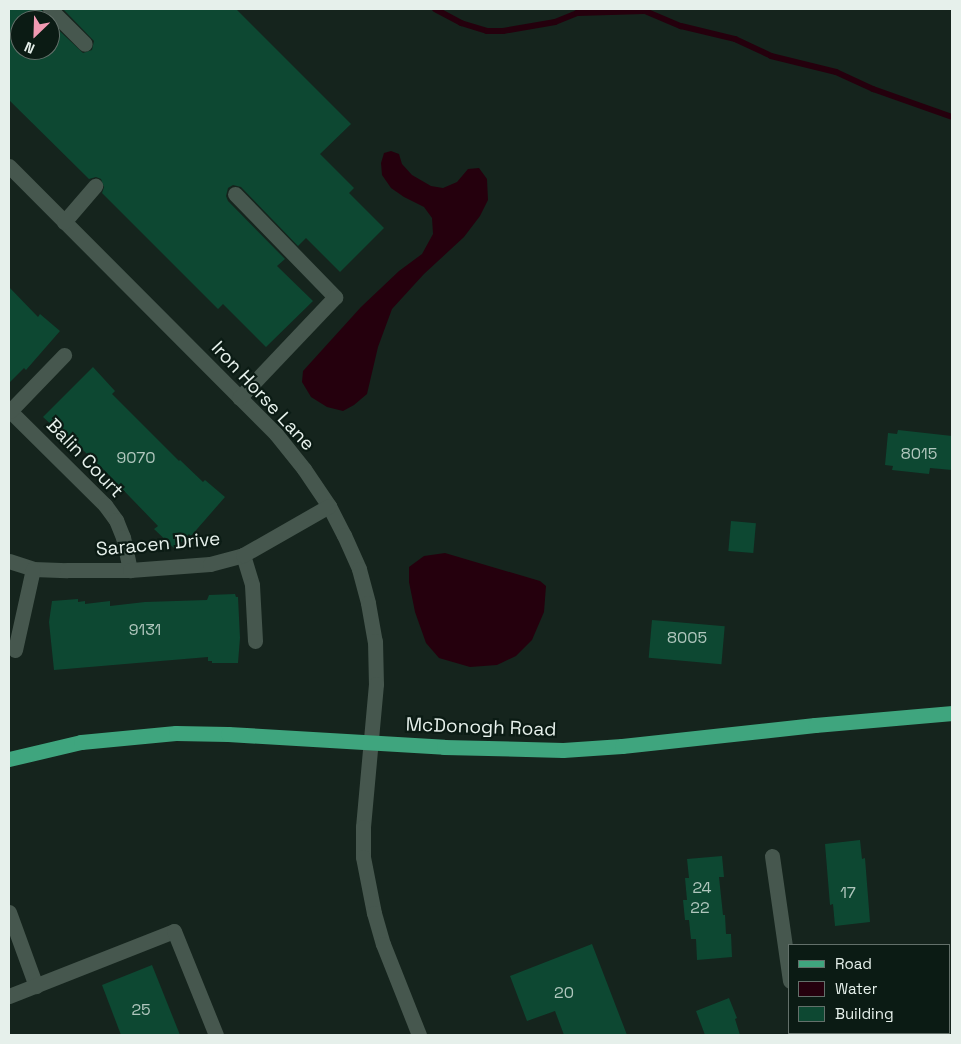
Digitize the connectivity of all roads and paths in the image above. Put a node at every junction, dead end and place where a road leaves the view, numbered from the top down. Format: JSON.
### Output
{"nodes":[{"id":1,"x":50,"y":9,"type":"edge"},
{"id":2,"x":85,"y":44,"type":"dead end"},
{"id":3,"x":9,"y":166,"type":"edge"},
{"id":4,"x":95,"y":186,"type":"dead end"},
{"id":5,"x":235,"y":194,"type":"dead end"},
{"id":6,"x":64,"y":222,"type":"junction"},
{"id":7,"x":64,"y":354,"type":"dead end"},
{"id":8,"x":239,"y":398,"type":"junction"},
{"id":9,"x":9,"y":410,"type":"edge"},
{"id":10,"x":329,"y":506,"type":"junction"},
{"id":11,"x":243,"y":555,"type":"junction"},
{"id":12,"x":9,"y":561,"type":"edge"},
{"id":13,"x":33,"y":569,"type":"junction"},
{"id":14,"x":130,"y":570,"type":"junction"},
{"id":15,"x":255,"y":641,"type":"dead end"},
{"id":16,"x":14,"y":650,"type":"dead end"},
{"id":17,"x":952,"y":713,"type":"edge"},
{"id":18,"x":371,"y":743,"type":"junction"},
{"id":19,"x":9,"y":758,"type":"edge"},
{"id":20,"x":772,"y":856,"type":"dead end"},
{"id":21,"x":9,"y":912,"type":"edge"},
{"id":22,"x":788,"y":967,"type":"edge"},
{"id":23,"x":36,"y":986,"type":"junction"},
{"id":24,"x":9,"y":996,"type":"edge"},
{"id":25,"x":216,"y":1035,"type":"edge"},
{"id":26,"x":419,"y":1035,"type":"edge"}],
"edges":[{"from":1,"to":2,"type":"street"},
{"from":3,"to":6,"type":"street","name":"Iron Horse Lane"},
{"from":4,"to":6,"type":"street"},
{"from":5,"to":8,"type":"street"},
{"from":6,"to":8,"type":"street","name":"Iron Horse Lane"},
{"from":7,"to":9,"type":"street"},
{"from":8,"to":10,"type":"street","name":"Iron Horse Lane"},
{"from":9,"to":14,"type":"street","name":"Balin Court"},
{"from":10,"to":11,"type":"street","name":"Saracen Drive"},
{"from":10,"to":18,"type":"street","name":"Iron Horse Lane"},
{"from":11,"to":14,"type":"street","name":"Saracen Drive"},
{"from":11,"to":15,"type":"street"},
{"from":12,"to":13,"type":"street","name":"Saracen Drive"},
{"from":13,"to":14,"type":"street","name":"Saracen Drive"},
{"from":13,"to":16,"type":"street"},
{"from":17,"to":18,"type":"main road","name":"McDonogh Road"},
{"from":18,"to":19,"type":"main road","name":"McDonogh Road"},
{"from":18,"to":26,"type":"street","name":"Iron Horse Lane"},
{"from":20,"to":22,"type":"street"},
{"from":21,"to":23,"type":"street"},
{"from":23,"to":24,"type":"street"},
{"from":23,"to":25,"type":"street"}]}
